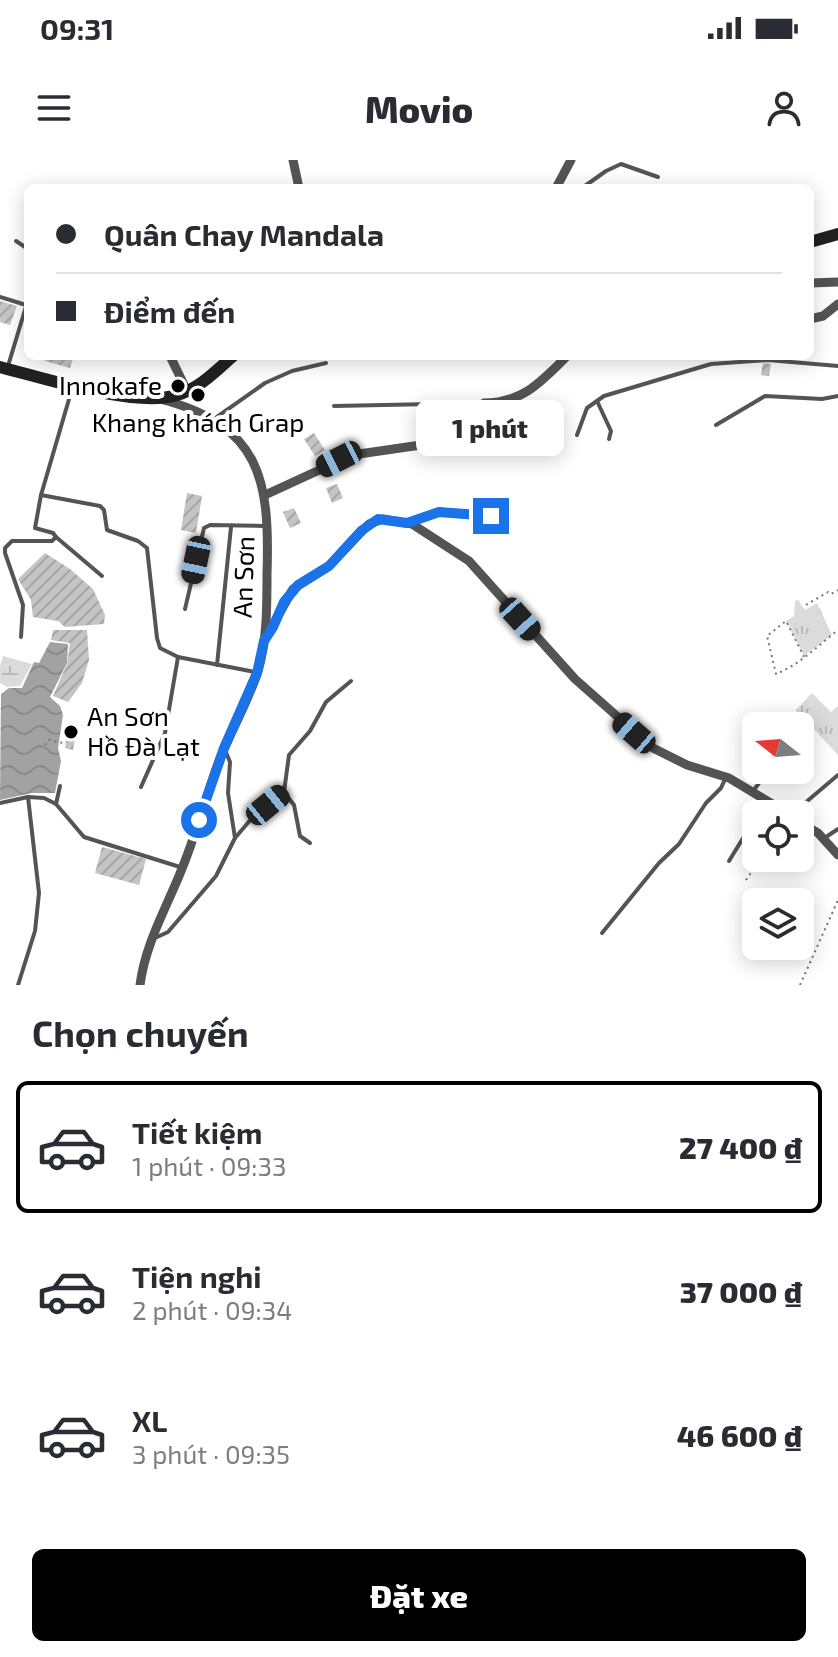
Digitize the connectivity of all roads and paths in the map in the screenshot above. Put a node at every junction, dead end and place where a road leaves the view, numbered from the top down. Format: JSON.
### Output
{"nodes":[{"id":1,"x":293,"y":160,"type":"edge"},
{"id":2,"x":571,"y":160,"type":"edge"},
{"id":3,"x":658,"y":177,"type":"dead end"},
{"id":4,"x":298,"y":184,"type":"edge"},
{"id":5,"x":558,"y":184,"type":"edge"},
{"id":6,"x":588,"y":184,"type":"edge"},
{"id":7,"x":838,"y":234,"type":"edge"},
{"id":8,"x":16,"y":241,"type":"dead end"},
{"id":9,"x":814,"y":241,"type":"edge"},
{"id":10,"x":24,"y":246,"type":"edge"},
{"id":11,"x":838,"y":282,"type":"edge"},
{"id":12,"x":814,"y":283,"type":"edge"},
{"id":13,"x":0,"y":297,"type":"edge"},
{"id":14,"x":24,"y":301,"type":"edge"},
{"id":15,"x":838,"y":304,"type":"edge"},
{"id":16,"x":24,"y":311,"type":"edge"},
{"id":17,"x":814,"y":318,"type":"edge"},
{"id":18,"x":172,"y":360,"type":"edge"},
{"id":19,"x":228,"y":360,"type":"edge"},
{"id":20,"x":563,"y":360,"type":"edge"},
{"id":21,"x":326,"y":363,"type":"dead end"},
{"id":22,"x":838,"y":366,"type":"edge"},
{"id":23,"x":4,"y":368,"type":"edge"},
{"id":24,"x":73,"y":386,"type":"junction"},
{"id":25,"x":187,"y":391,"type":"junction"},
{"id":26,"x":838,"y":396,"type":"edge"},
{"id":27,"x":156,"y":398,"type":"junction"},
{"id":28,"x":597,"y":401,"type":"junction"},
{"id":29,"x":484,"y":403,"type":"junction"},
{"id":30,"x":334,"y":406,"type":"dead end"},
{"id":31,"x":214,"y":419,"type":"junction"},
{"id":32,"x":716,"y":425,"type":"dead end"},
{"id":33,"x":577,"y":435,"type":"dead end"},
{"id":34,"x":609,"y":439,"type":"dead end"},
{"id":35,"x":41,"y":495,"type":"junction"},
{"id":36,"x":265,"y":495,"type":"junction"},
{"id":37,"x":491,"y":516,"type":"dead end"},
{"id":38,"x":407,"y":523,"type":"junction"},
{"id":39,"x":268,"y":526,"type":"junction"},
{"id":40,"x":231,"y":527,"type":"junction"},
{"id":41,"x":56,"y":537,"type":"junction"},
{"id":42,"x":102,"y":576,"type":"dead end"},
{"id":43,"x":838,"y":590,"type":"edge"},
{"id":44,"x":806,"y":605,"type":"dead end"},
{"id":45,"x":185,"y":609,"type":"dead end"},
{"id":46,"x":838,"y":630,"type":"edge"},
{"id":47,"x":21,"y":637,"type":"dead end"},
{"id":48,"x":264,"y":641,"type":"junction"},
{"id":49,"x":178,"y":657,"type":"junction"},
{"id":50,"x":804,"y":657,"type":"junction"},
{"id":51,"x":217,"y":665,"type":"junction"},
{"id":52,"x":257,"y":673,"type":"junction"},
{"id":53,"x":351,"y":681,"type":"dead end"},
{"id":54,"x":47,"y":735,"type":"dead end"},
{"id":55,"x":49,"y":740,"type":"junction"},
{"id":56,"x":63,"y":743,"type":"dead end"},
{"id":57,"x":45,"y":745,"type":"dead end"},
{"id":58,"x":224,"y":748,"type":"junction"},
{"id":59,"x":838,"y":775,"type":"edge"},
{"id":60,"x":726,"y":777,"type":"junction"},
{"id":61,"x":758,"y":784,"type":"edge"},
{"id":62,"x":60,"y":786,"type":"dead end"},
{"id":63,"x":141,"y":787,"type":"dead end"},
{"id":64,"x":753,"y":791,"type":"junction"},
{"id":65,"x":284,"y":792,"type":"junction"},
{"id":66,"x":28,"y":797,"type":"junction"},
{"id":67,"x":766,"y":800,"type":"edge"},
{"id":68,"x":807,"y":800,"type":"edge"},
{"id":69,"x":0,"y":803,"type":"edge"},
{"id":70,"x":56,"y":804,"type":"junction"},
{"id":71,"x":838,"y":829,"type":"edge"},
{"id":72,"x":814,"y":832,"type":"edge"},
{"id":73,"x":235,"y":838,"type":"junction"},
{"id":74,"x":824,"y":839,"type":"junction"},
{"id":75,"x":742,"y":840,"type":"edge"},
{"id":76,"x":310,"y":843,"type":"dead end"},
{"id":77,"x":838,"y":855,"type":"edge"},
{"id":78,"x":729,"y":861,"type":"dead end"},
{"id":79,"x":183,"y":868,"type":"junction"},
{"id":80,"x":751,"y":872,"type":"edge"},
{"id":81,"x":746,"y":880,"type":"dead end"},
{"id":82,"x":838,"y":900,"type":"edge"},
{"id":83,"x":602,"y":933,"type":"dead end"},
{"id":84,"x":151,"y":939,"type":"junction"},
{"id":85,"x":18,"y":985,"type":"edge"},
{"id":86,"x":140,"y":985,"type":"edge"},
{"id":87,"x":800,"y":985,"type":"edge"}],
"edges":[{"from":1,"to":4,"type":"street"},
{"from":2,"to":5,"type":"street"},
{"from":3,"to":6,"type":"lane"},
{"from":7,"to":9,"type":"street"},
{"from":8,"to":10,"type":"lane"},
{"from":11,"to":12,"type":"street"},
{"from":13,"to":14,"type":"lane"},
{"from":15,"to":17,"type":"street"},
{"from":16,"to":23,"type":"lane"},
{"from":18,"to":25,"type":"street"},
{"from":19,"to":25,"type":"street"},
{"from":20,"to":29,"type":"street"},
{"from":21,"to":31,"type":"lane"},
{"from":22,"to":28,"type":"lane"},
{"from":23,"to":24,"type":"street"},
{"from":24,"to":27,"type":"street"},
{"from":24,"to":35,"type":"lane"},
{"from":25,"to":27,"type":"street"},
{"from":26,"to":32,"type":"lane"},
{"from":27,"to":31,"type":"street","name":"An Sơn"},
{"from":28,"to":33,"type":"lane"},
{"from":28,"to":34,"type":"lane"},
{"from":29,"to":30,"type":"lane"},
{"from":29,"to":36,"type":"street"},
{"from":31,"to":36,"type":"street","name":"An Sơn"},
{"from":35,"to":41,"type":"lane"},
{"from":35,"to":49,"type":"lane"},
{"from":36,"to":39,"type":"street","name":"An Sơn"},
{"from":37,"to":38,"type":"street"},
{"from":38,"to":48,"type":"street"},
{"from":38,"to":60,"type":"street"},
{"from":39,"to":40,"type":"lane"},
{"from":39,"to":48,"type":"street","name":"An Sơn"},
{"from":40,"to":45,"type":"lane"},
{"from":40,"to":51,"type":"lane"},
{"from":41,"to":42,"type":"lane"},
{"from":41,"to":47,"type":"lane"},
{"from":43,"to":44,"type":"path"},
{"from":46,"to":50,"type":"path"},
{"from":48,"to":52,"type":"street","name":"An Sơn"},
{"from":49,"to":51,"type":"lane"},
{"from":49,"to":63,"type":"lane"},
{"from":50,"to":50,"type":"path"},
{"from":51,"to":52,"type":"lane"},
{"from":52,"to":58,"type":"street","name":"An Sơn"},
{"from":53,"to":65,"type":"lane"},
{"from":54,"to":55,"type":"path"},
{"from":55,"to":56,"type":"path"},
{"from":55,"to":57,"type":"path"},
{"from":58,"to":73,"type":"lane"},
{"from":58,"to":79,"type":"street","name":"An Sơn"},
{"from":59,"to":68,"type":"lane"},
{"from":60,"to":64,"type":"street"},
{"from":60,"to":83,"type":"lane"},
{"from":61,"to":64,"type":"lane"},
{"from":62,"to":70,"type":"lane"},
{"from":64,"to":67,"type":"street"},
{"from":65,"to":73,"type":"lane"},
{"from":65,"to":76,"type":"lane"},
{"from":66,"to":69,"type":"lane"},
{"from":66,"to":70,"type":"lane"},
{"from":66,"to":85,"type":"lane"},
{"from":70,"to":79,"type":"lane"},
{"from":71,"to":74,"type":"lane"},
{"from":72,"to":74,"type":"street"},
{"from":73,"to":84,"type":"lane"},
{"from":74,"to":77,"type":"street"},
{"from":75,"to":78,"type":"lane"},
{"from":79,"to":84,"type":"street","name":"An Sơn"},
{"from":80,"to":81,"type":"path"},
{"from":82,"to":87,"type":"path"},
{"from":84,"to":86,"type":"street","name":"An Sơn"}]}
